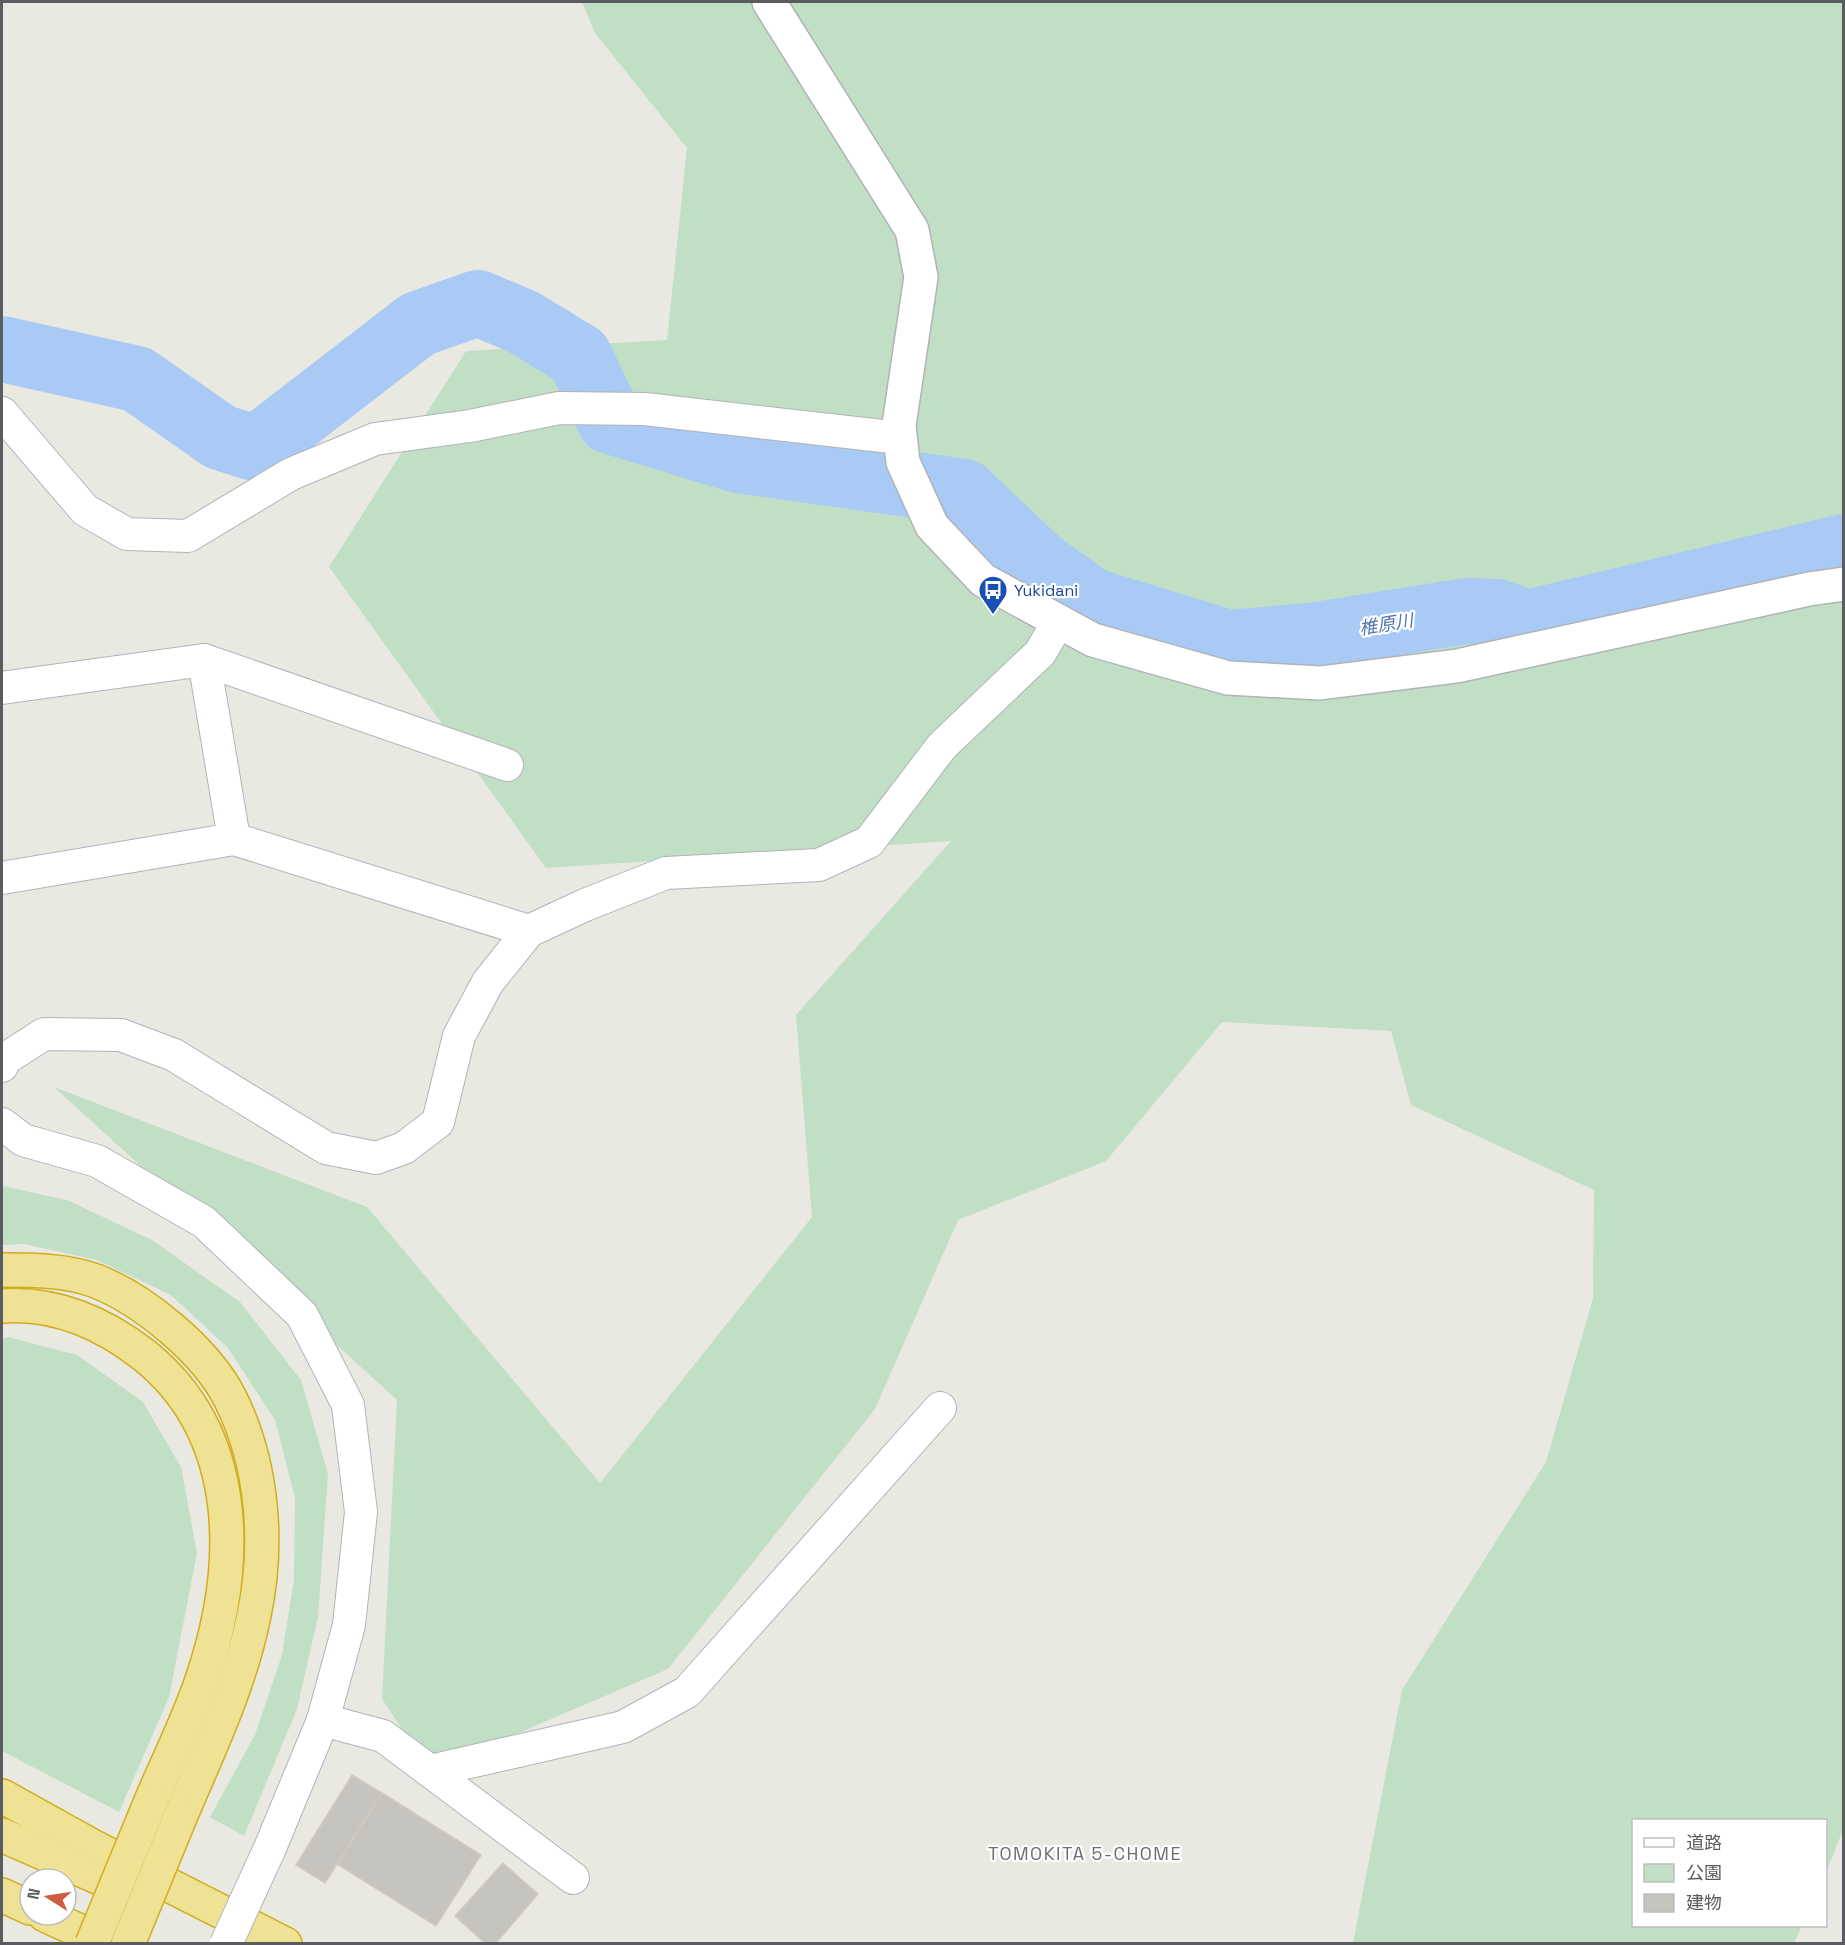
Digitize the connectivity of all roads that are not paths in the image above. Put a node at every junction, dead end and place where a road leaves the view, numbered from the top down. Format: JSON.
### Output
{"nodes":[{"id":1,"x":769,"y":2,"type":"edge"},
{"id":2,"x":2,"y":413,"type":"edge"},
{"id":3,"x":902,"y":450,"type":"junction"},
{"id":4,"x":1844,"y":584,"type":"edge"},
{"id":5,"x":1059,"y":621,"type":"junction"},
{"id":6,"x":204,"y":660,"type":"junction"},
{"id":7,"x":2,"y":688,"type":"edge"},
{"id":8,"x":507,"y":765,"type":"dead end"},
{"id":9,"x":234,"y":839,"type":"junction"},
{"id":10,"x":2,"y":878,"type":"edge"},
{"id":11,"x":529,"y":931,"type":"junction"},
{"id":12,"x":2,"y":1066,"type":"edge"},
{"id":13,"x":2,"y":1124,"type":"edge"},
{"id":14,"x":2,"y":1270,"type":"edge"},
{"id":15,"x":2,"y":1306,"type":"edge"},
{"id":16,"x":940,"y":1408,"type":"dead end"},
{"id":17,"x":323,"y":1720,"type":"junction"},
{"id":18,"x":430,"y":1771,"type":"junction"},
{"id":19,"x":2,"y":1796,"type":"edge"},
{"id":20,"x":2,"y":1835,"type":"edge"},
{"id":21,"x":573,"y":1878,"type":"dead end"},
{"id":22,"x":2,"y":1895,"type":"edge"},
{"id":23,"x":18,"y":1902,"type":"edge"},
{"id":24,"x":71,"y":1927,"type":"edge"},
{"id":25,"x":93,"y":1944,"type":"edge"},
{"id":26,"x":108,"y":1944,"type":"edge"},
{"id":27,"x":128,"y":1944,"type":"edge"},
{"id":28,"x":226,"y":1944,"type":"edge"},
{"id":29,"x":255,"y":1944,"type":"edge"},
{"id":30,"x":285,"y":1944,"type":"edge"}],
"edges":[{"from":1,"to":3,"type":"street"},
{"from":2,"to":3,"type":"street"},
{"from":3,"to":5,"type":"street"},
{"from":4,"to":5,"type":"street"},
{"from":5,"to":11,"type":"street"},
{"from":6,"to":7,"type":"street"},
{"from":6,"to":8,"type":"street"},
{"from":6,"to":9,"type":"street"},
{"from":9,"to":10,"type":"street"},
{"from":9,"to":11,"type":"street"},
{"from":11,"to":12,"type":"street"},
{"from":13,"to":17,"type":"street"},
{"from":14,"to":27,"type":"highway","bridge":true},
{"from":15,"to":25,"type":"highway","bridge":true},
{"from":16,"to":18,"type":"street"},
{"from":17,"to":18,"type":"street"},
{"from":17,"to":28,"type":"street","bridge":true},
{"from":18,"to":21,"type":"street"},
{"from":19,"to":30,"type":"highway"},
{"from":20,"to":29,"type":"highway"},
{"from":22,"to":23,"type":"highway"},
{"from":24,"to":26,"type":"highway"}]}
